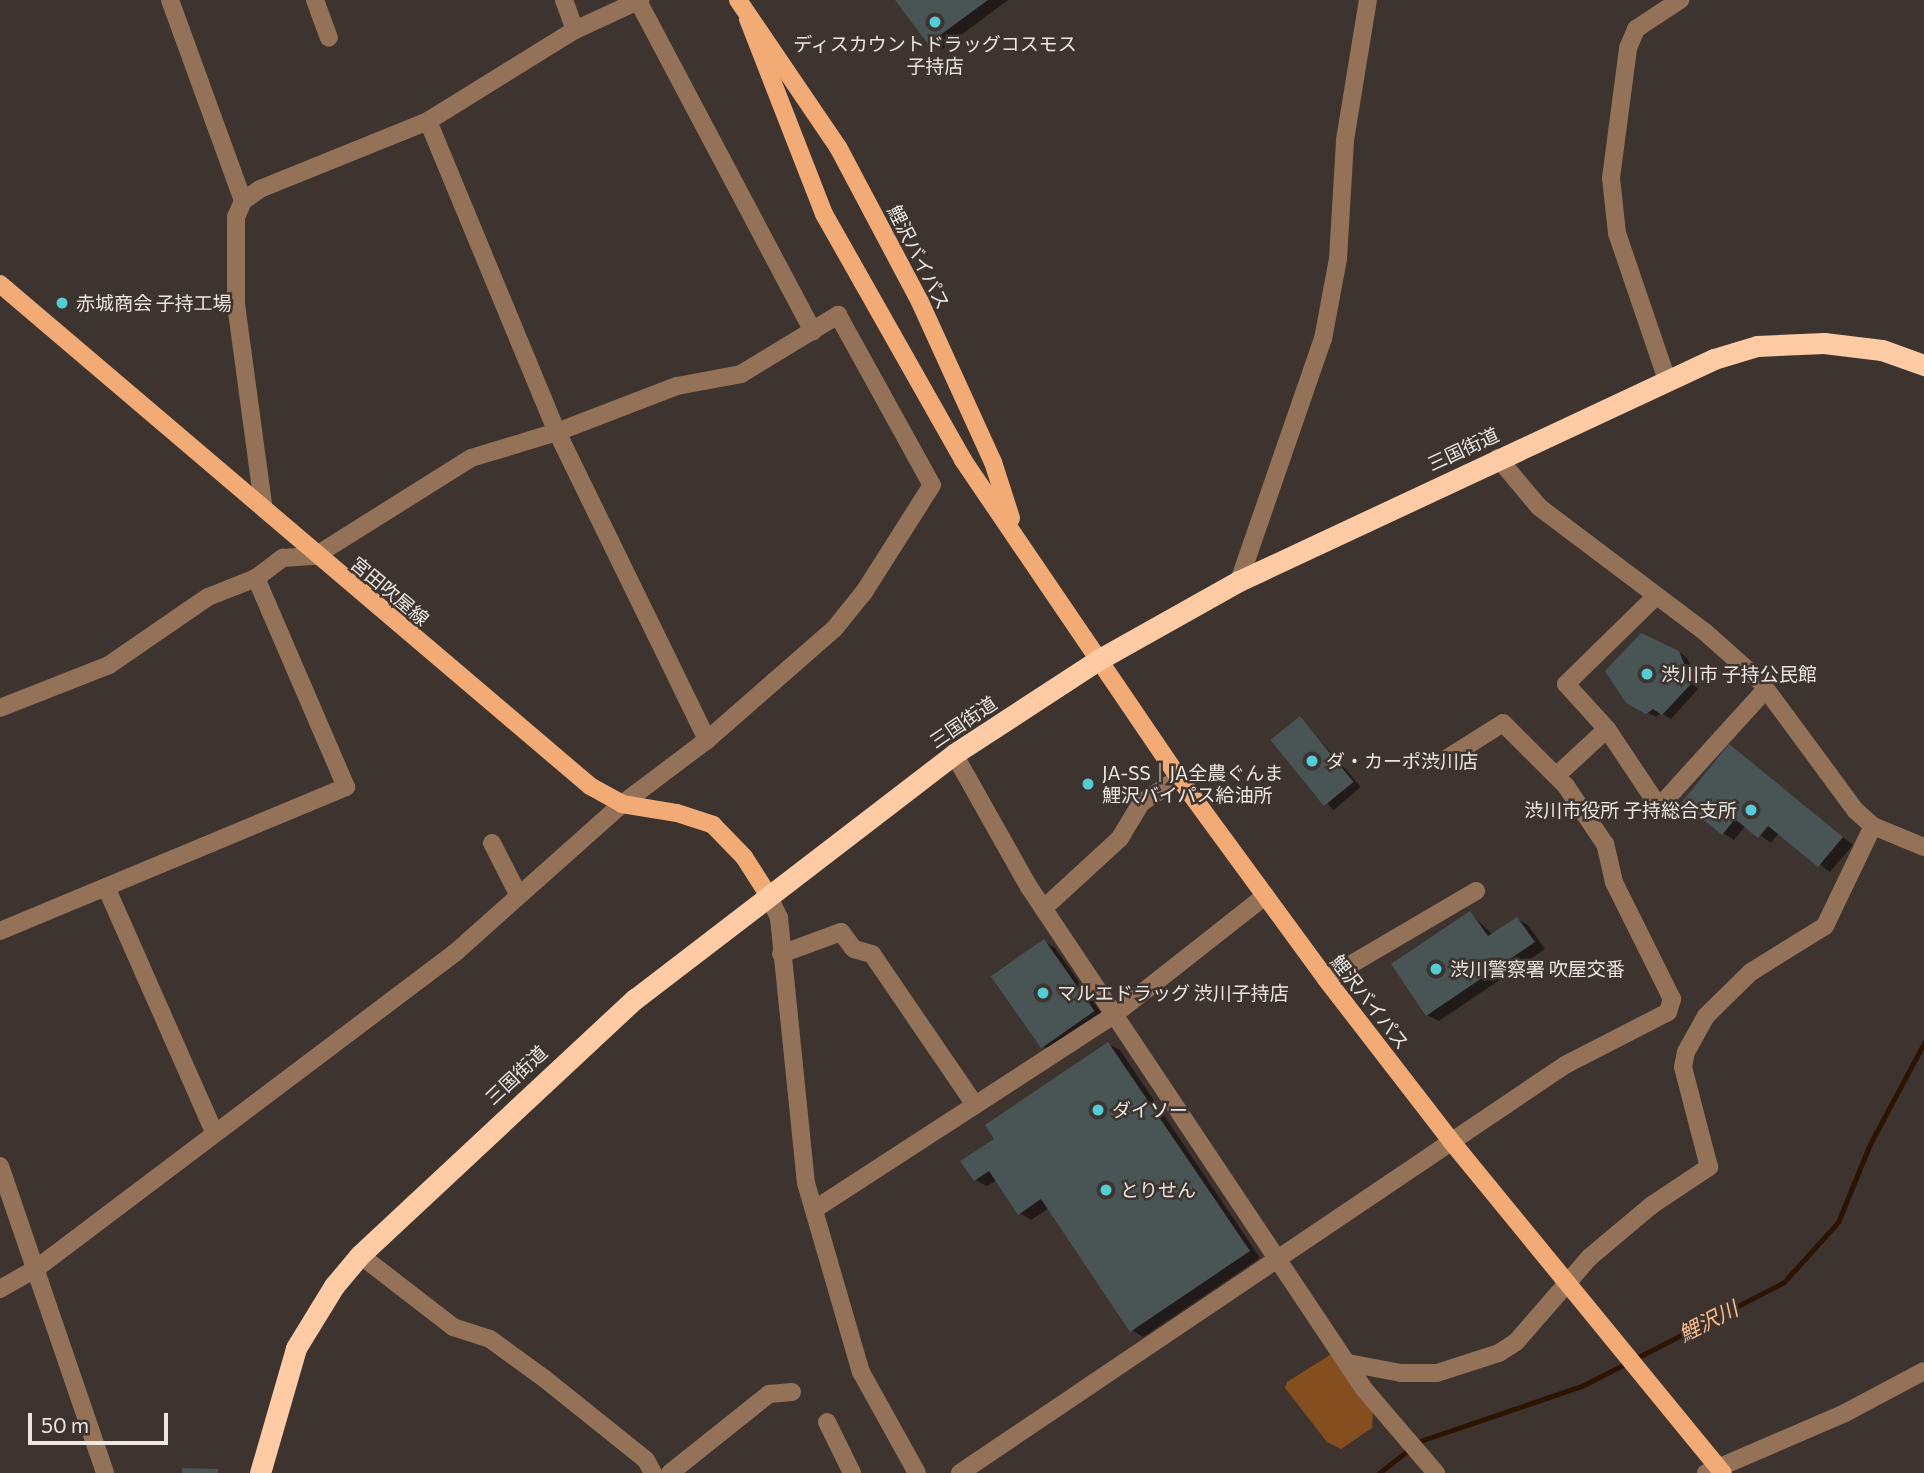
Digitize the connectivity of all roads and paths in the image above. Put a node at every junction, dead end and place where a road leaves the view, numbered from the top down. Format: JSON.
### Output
{"nodes":[{"id":1,"x":170,"y":0,"type":"edge"},
{"id":2,"x":315,"y":0,"type":"edge"},
{"id":3,"x":565,"y":0,"type":"edge"},
{"id":4,"x":738,"y":0,"type":"edge"},
{"id":5,"x":1368,"y":0,"type":"edge"},
{"id":6,"x":1680,"y":0,"type":"edge"},
{"id":7,"x":639,"y":1,"type":"edge"},
{"id":8,"x":748,"y":19,"type":"junction"},
{"id":9,"x":575,"y":30,"type":"junction"},
{"id":10,"x":329,"y":37,"type":"dead end"},
{"id":11,"x":428,"y":121,"type":"junction"},
{"id":12,"x":243,"y":201,"type":"junction"},
{"id":13,"x":0,"y":284,"type":"edge"},
{"id":14,"x":813,"y":331,"type":"junction"},
{"id":15,"x":1924,"y":365,"type":"edge"},
{"id":16,"x":1667,"y":380,"type":"junction"},
{"id":17,"x":557,"y":432,"type":"junction"},
{"id":18,"x":1498,"y":458,"type":"junction"},
{"id":19,"x":263,"y":504,"type":"junction"},
{"id":20,"x":1016,"y":534,"type":"junction"},
{"id":21,"x":315,"y":556,"type":"junction"},
{"id":22,"x":256,"y":578,"type":"junction"},
{"id":23,"x":1239,"y":581,"type":"junction"},
{"id":24,"x":1656,"y":596,"type":"junction"},
{"id":25,"x":1098,"y":660,"type":"junction"},
{"id":26,"x":1766,"y":689,"type":"junction"},
{"id":27,"x":0,"y":708,"type":"edge"},
{"id":28,"x":1607,"y":729,"type":"junction"},
{"id":29,"x":707,"y":740,"type":"junction"},
{"id":30,"x":954,"y":754,"type":"junction"},
{"id":31,"x":1443,"y":761,"type":"dead end"},
{"id":32,"x":1556,"y":776,"type":"junction"},
{"id":33,"x":1179,"y":778,"type":"junction"},
{"id":34,"x":622,"y":804,"type":"junction"},
{"id":35,"x":1873,"y":826,"type":"junction"},
{"id":36,"x":1921,"y":842,"type":"edge"},
{"id":37,"x":492,"y":843,"type":"dead end"},
{"id":38,"x":106,"y":887,"type":"junction"},
{"id":39,"x":1476,"y":891,"type":"dead end"},
{"id":40,"x":767,"y":893,"type":"junction"},
{"id":41,"x":519,"y":896,"type":"junction"},
{"id":42,"x":1265,"y":896,"type":"junction"},
{"id":43,"x":1044,"y":908,"type":"junction"},
{"id":44,"x":0,"y":931,"type":"edge"},
{"id":45,"x":780,"y":954,"type":"junction"},
{"id":46,"x":1326,"y":979,"type":"junction"},
{"id":47,"x":1115,"y":1014,"type":"junction"},
{"id":48,"x":975,"y":1105,"type":"junction"},
{"id":49,"x":214,"y":1132,"type":"junction"},
{"id":50,"x":1451,"y":1141,"type":"junction"},
{"id":51,"x":0,"y":1166,"type":"edge"},
{"id":52,"x":815,"y":1209,"type":"junction"},
{"id":53,"x":360,"y":1255,"type":"junction"},
{"id":54,"x":1277,"y":1256,"type":"junction"},
{"id":55,"x":37,"y":1268,"type":"junction"},
{"id":56,"x":1568,"y":1283,"type":"junction"},
{"id":57,"x":0,"y":1289,"type":"edge"},
{"id":58,"x":1348,"y":1363,"type":"junction"},
{"id":59,"x":1924,"y":1371,"type":"edge"},
{"id":60,"x":792,"y":1392,"type":"dead end"},
{"id":61,"x":827,"y":1422,"type":"dead end"},
{"id":62,"x":103,"y":1472,"type":"edge"},
{"id":63,"x":1716,"y":1472,"type":"edge"},
{"id":64,"x":260,"y":1473,"type":"edge"},
{"id":65,"x":653,"y":1473,"type":"edge"},
{"id":66,"x":670,"y":1473,"type":"edge"},
{"id":67,"x":852,"y":1473,"type":"edge"},
{"id":68,"x":917,"y":1473,"type":"edge"},
{"id":69,"x":960,"y":1473,"type":"edge"},
{"id":70,"x":1436,"y":1473,"type":"edge"}],
"edges":[{"from":1,"to":12,"type":"street"},
{"from":2,"to":10,"type":"street"},
{"from":3,"to":9,"type":"street"},
{"from":4,"to":8,"type":"main road","name":"鯉沢バイパス"},
{"from":5,"to":23,"type":"street"},
{"from":6,"to":16,"type":"street"},
{"from":7,"to":9,"type":"street"},
{"from":7,"to":14,"type":"street"},
{"from":8,"to":20,"type":"main road","name":"鯉沢バイパス"},
{"from":8,"to":20,"type":"main road","name":"鯉沢バイパス"},
{"from":9,"to":11,"type":"street"},
{"from":11,"to":12,"type":"street"},
{"from":11,"to":17,"type":"street"},
{"from":12,"to":19,"type":"street"},
{"from":13,"to":19,"type":"main road","name":"宮田吹屋線"},
{"from":14,"to":17,"type":"street"},
{"from":14,"to":29,"type":"street"},
{"from":15,"to":16,"type":"highway","name":"三国街道"},
{"from":16,"to":18,"type":"highway","name":"三国街道"},
{"from":17,"to":21,"type":"street"},
{"from":17,"to":29,"type":"street"},
{"from":18,"to":23,"type":"highway","name":"三国街道"},
{"from":18,"to":24,"type":"street"},
{"from":19,"to":21,"type":"main road","name":"宮田吹屋線"},
{"from":20,"to":25,"type":"main road","name":"鯉沢バイパス"},
{"from":21,"to":22,"type":"street"},
{"from":21,"to":34,"type":"main road","name":"宮田吹屋線"},
{"from":22,"to":27,"type":"street"},
{"from":22,"to":38,"type":"street"},
{"from":23,"to":25,"type":"highway","name":"三国街道"},
{"from":24,"to":26,"type":"street"},
{"from":24,"to":28,"type":"street"},
{"from":25,"to":30,"type":"highway","name":"三国街道"},
{"from":25,"to":33,"type":"main road","name":"鯉沢バイパス"},
{"from":26,"to":28,"type":"street"},
{"from":26,"to":35,"type":"street"},
{"from":28,"to":32,"type":"street"},
{"from":29,"to":34,"type":"street"},
{"from":30,"to":40,"type":"highway","name":"三国街道"},
{"from":30,"to":43,"type":"street"},
{"from":31,"to":32,"type":"street"},
{"from":32,"to":50,"type":"street"},
{"from":33,"to":42,"type":"main road","name":"鯉沢バイパス"},
{"from":33,"to":43,"type":"street"},
{"from":34,"to":40,"type":"main road","name":"宮田吹屋線"},
{"from":34,"to":41,"type":"street"},
{"from":35,"to":36,"type":"street"},
{"from":35,"to":56,"type":"street"},
{"from":37,"to":41,"type":"street"},
{"from":38,"to":44,"type":"street"},
{"from":38,"to":49,"type":"street"},
{"from":39,"to":46,"type":"street"},
{"from":40,"to":45,"type":"street"},
{"from":40,"to":53,"type":"highway","name":"三国街道"},
{"from":41,"to":49,"type":"street"},
{"from":42,"to":46,"type":"main road","name":"鯉沢バイパス"},
{"from":42,"to":47,"type":"street"},
{"from":43,"to":47,"type":"street"},
{"from":45,"to":48,"type":"street"},
{"from":45,"to":52,"type":"street"},
{"from":46,"to":50,"type":"main road","name":"鯉沢バイパス"},
{"from":47,"to":48,"type":"street"},
{"from":47,"to":54,"type":"street"},
{"from":48,"to":52,"type":"street"},
{"from":49,"to":55,"type":"street"},
{"from":50,"to":54,"type":"street"},
{"from":50,"to":56,"type":"main road","name":"鯉沢バイパス"},
{"from":51,"to":55,"type":"street"},
{"from":52,"to":68,"type":"street"},
{"from":53,"to":64,"type":"highway","name":"三国街道"},
{"from":53,"to":65,"type":"street"},
{"from":54,"to":58,"type":"street"},
{"from":54,"to":69,"type":"street"},
{"from":55,"to":57,"type":"street"},
{"from":55,"to":62,"type":"street"},
{"from":56,"to":58,"type":"street"},
{"from":56,"to":63,"type":"main road","name":"鯉沢バイパス"},
{"from":58,"to":70,"type":"street"},
{"from":59,"to":63,"type":"street"},
{"from":60,"to":66,"type":"street"},
{"from":61,"to":67,"type":"street"}]}
